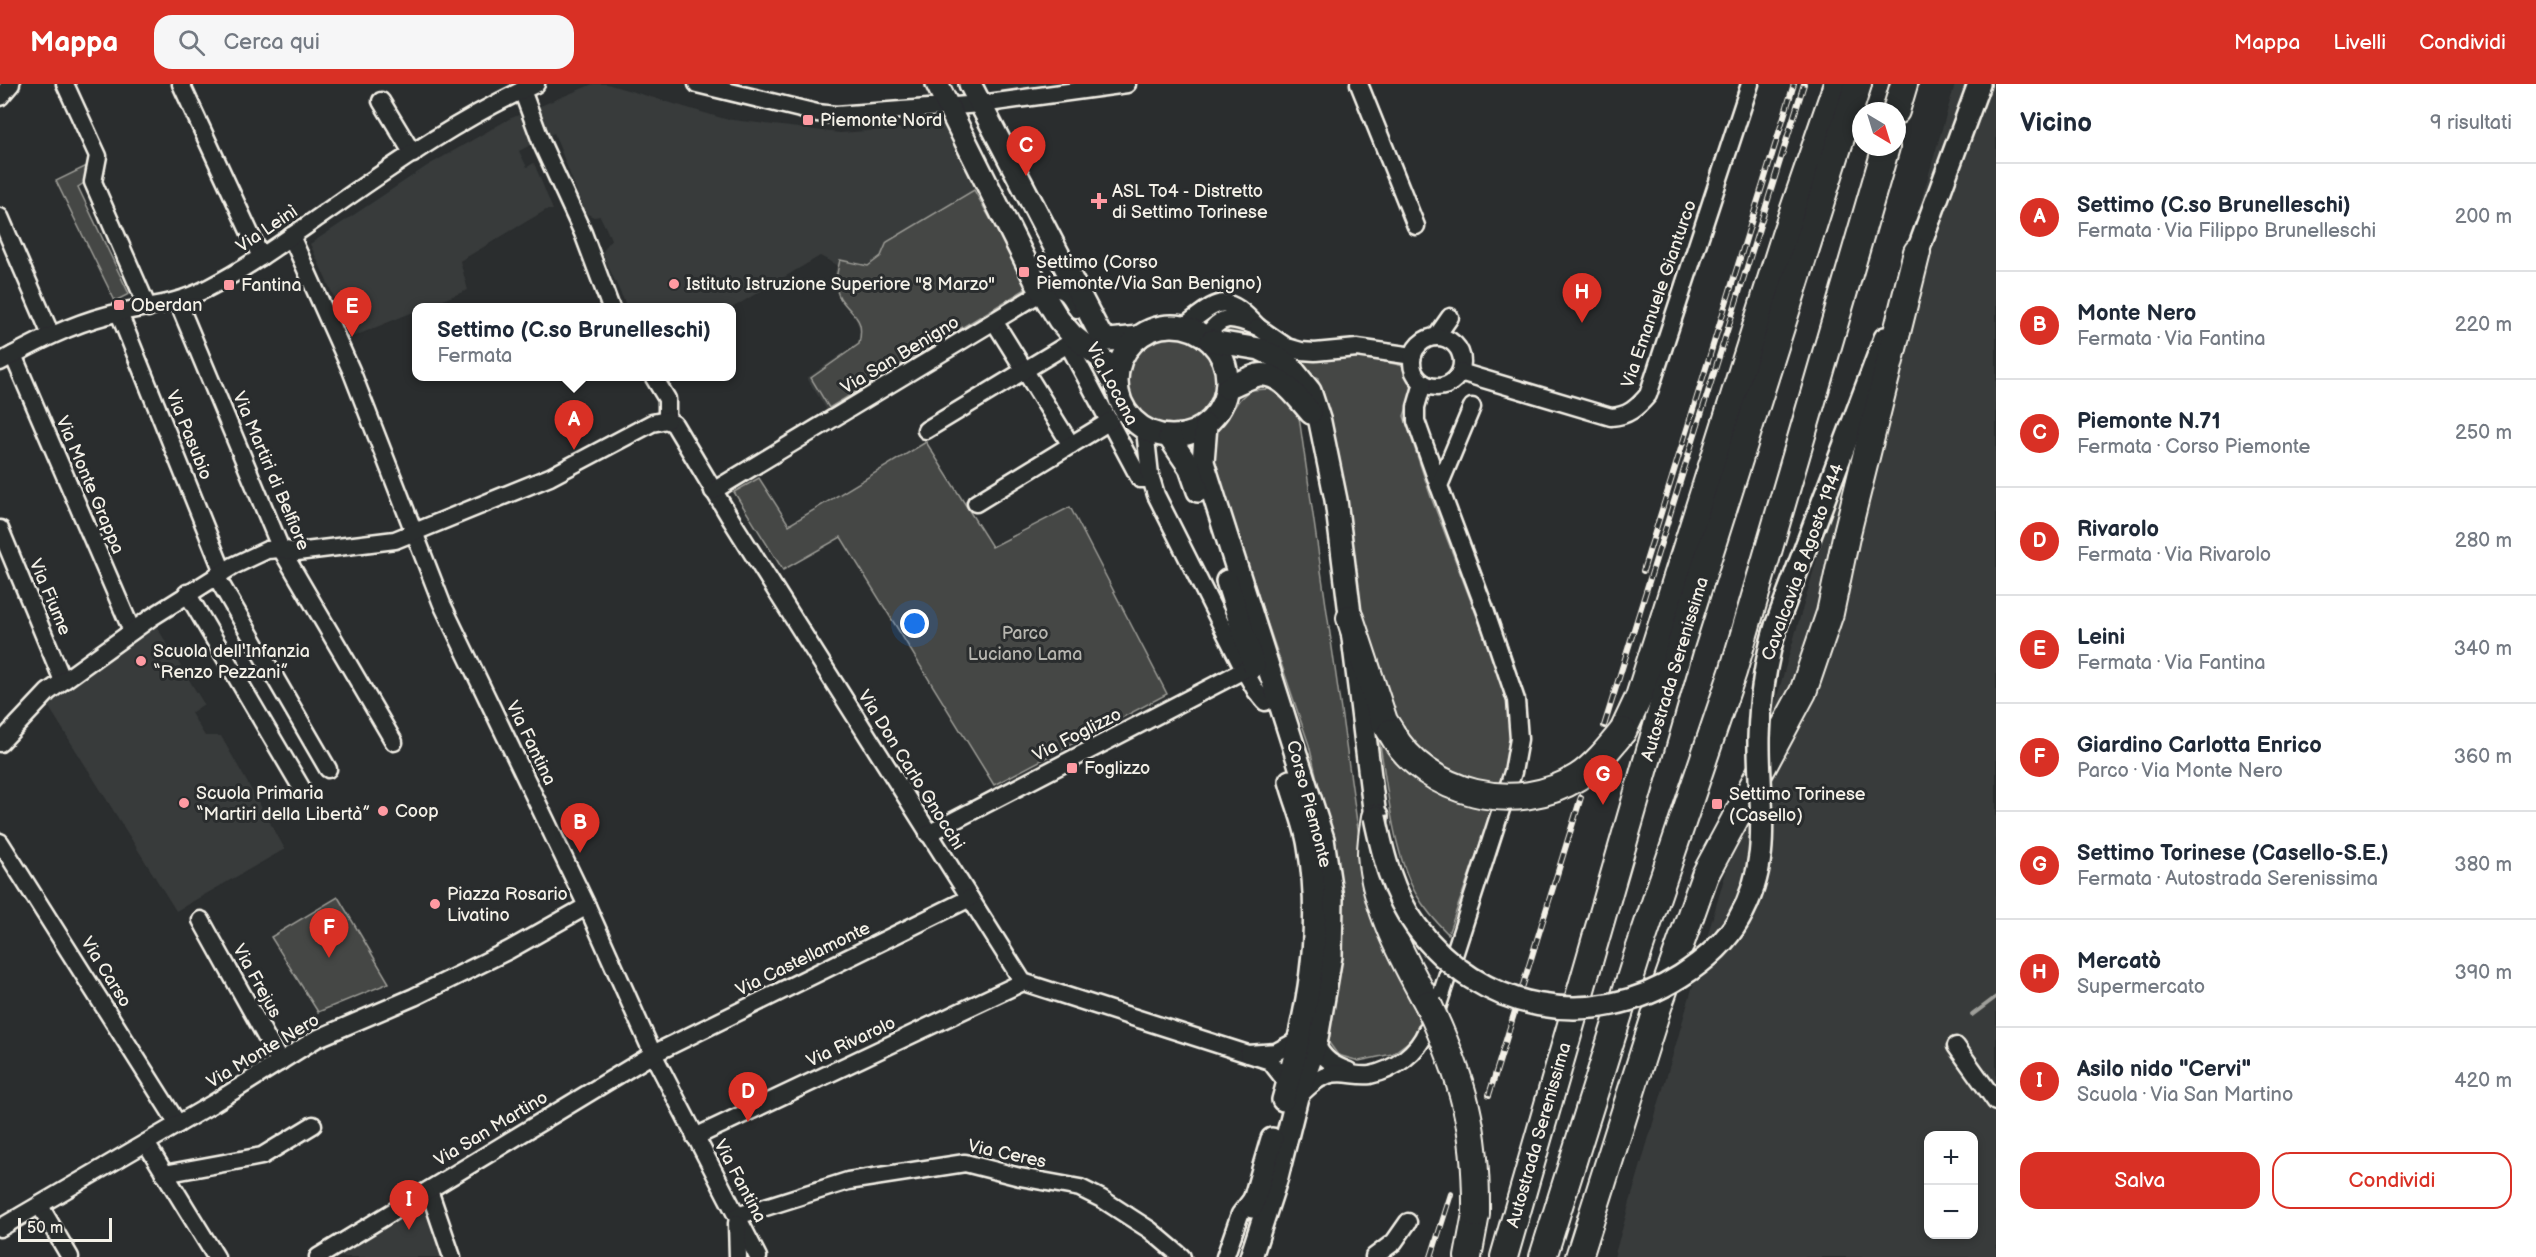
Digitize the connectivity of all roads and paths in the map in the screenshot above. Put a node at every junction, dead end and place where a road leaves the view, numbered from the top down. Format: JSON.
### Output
{"nodes":[{"id":1,"x":11,"y":84,"type":"edge"},
{"id":2,"x":65,"y":84,"type":"edge"},
{"id":3,"x":181,"y":84,"type":"edge"},
{"id":4,"x":697,"y":84,"type":"edge"},
{"id":5,"x":937,"y":84,"type":"edge"},
{"id":6,"x":970,"y":84,"type":"edge"},
{"id":7,"x":1127,"y":84,"type":"edge"},
{"id":8,"x":1359,"y":84,"type":"edge"},
{"id":9,"x":1750,"y":84,"type":"edge"},
{"id":10,"x":1837,"y":84,"type":"edge"},
{"id":11,"x":1858,"y":84,"type":"edge"},
{"id":12,"x":1904,"y":84,"type":"edge"},
{"id":13,"x":1979,"y":84,"type":"edge"},
{"id":14,"x":529,"y":86,"type":"edge"},
{"id":15,"x":1081,"y":87,"type":"edge"},
{"id":16,"x":0,"y":97,"type":"edge"},
{"id":17,"x":381,"y":101,"type":"dead end"},
{"id":18,"x":1899,"y":102,"type":"edge"},
{"id":19,"x":981,"y":104,"type":"junction"},
{"id":20,"x":950,"y":107,"type":"junction"},
{"id":21,"x":413,"y":154,"type":"junction"},
{"id":22,"x":1883,"y":156,"type":"edge"},
{"id":23,"x":0,"y":217,"type":"edge"},
{"id":24,"x":1416,"y":226,"type":"dead end"},
{"id":25,"x":291,"y":236,"type":"junction"},
{"id":26,"x":1917,"y":252,"type":"junction"},
{"id":27,"x":261,"y":257,"type":"junction"},
{"id":28,"x":1042,"y":292,"type":"junction"},
{"id":29,"x":178,"y":302,"type":"junction"},
{"id":30,"x":609,"y":303,"type":"edge"},
{"id":31,"x":148,"y":308,"type":"junction"},
{"id":32,"x":119,"y":313,"type":"junction"},
{"id":33,"x":994,"y":321,"type":"junction"},
{"id":34,"x":1183,"y":327,"type":"junction"},
{"id":35,"x":1257,"y":327,"type":"junction"},
{"id":36,"x":1096,"y":329,"type":"junction"},
{"id":37,"x":51,"y":335,"type":"junction"},
{"id":38,"x":1139,"y":337,"type":"junction"},
{"id":39,"x":1208,"y":340,"type":"junction"},
{"id":40,"x":1413,"y":356,"type":"junction"},
{"id":41,"x":6,"y":358,"type":"edge"},
{"id":42,"x":1025,"y":370,"type":"junction"},
{"id":43,"x":1460,"y":372,"type":"junction"},
{"id":44,"x":1117,"y":375,"type":"junction"},
{"id":45,"x":656,"y":381,"type":"edge"},
{"id":46,"x":1424,"y":383,"type":"junction"},
{"id":47,"x":1227,"y":388,"type":"junction"},
{"id":48,"x":1472,"y":407,"type":"dead end"},
{"id":49,"x":667,"y":420,"type":"junction"},
{"id":50,"x":1110,"y":421,"type":"junction"},
{"id":51,"x":1320,"y":422,"type":"junction"},
{"id":52,"x":1206,"y":425,"type":"junction"},
{"id":53,"x":926,"y":430,"type":"dead end"},
{"id":54,"x":1145,"y":430,"type":"junction"},
{"id":55,"x":1169,"y":437,"type":"junction"},
{"id":56,"x":1071,"y":445,"type":"junction"},
{"id":57,"x":1150,"y":473,"type":"junction"},
{"id":58,"x":1439,"y":486,"type":"junction"},
{"id":59,"x":713,"y":491,"type":"junction"},
{"id":60,"x":976,"y":503,"type":"dead end"},
{"id":61,"x":0,"y":529,"type":"edge"},
{"id":62,"x":413,"y":533,"type":"junction"},
{"id":63,"x":281,"y":549,"type":"junction"},
{"id":64,"x":220,"y":574,"type":"junction"},
{"id":65,"x":187,"y":593,"type":"junction"},
{"id":66,"x":1350,"y":618,"type":"junction"},
{"id":67,"x":132,"y":631,"type":"junction"},
{"id":68,"x":1244,"y":670,"type":"junction"},
{"id":69,"x":63,"y":681,"type":"junction"},
{"id":70,"x":1265,"y":702,"type":"junction"},
{"id":71,"x":394,"y":742,"type":"dead end"},
{"id":72,"x":0,"y":743,"type":"edge"},
{"id":73,"x":328,"y":769,"type":"dead end"},
{"id":74,"x":301,"y":787,"type":"dead end"},
{"id":75,"x":1375,"y":817,"type":"junction"},
{"id":76,"x":928,"y":834,"type":"junction"},
{"id":77,"x":0,"y":842,"type":"edge"},
{"id":78,"x":970,"y":898,"type":"junction"},
{"id":79,"x":587,"y":906,"type":"junction"},
{"id":80,"x":201,"y":920,"type":"dead end"},
{"id":81,"x":1023,"y":982,"type":"junction"},
{"id":82,"x":1437,"y":1008,"type":"dead end"},
{"id":83,"x":1427,"y":1030,"type":"dead end"},
{"id":84,"x":1307,"y":1042,"type":"junction"},
{"id":85,"x":1956,"y":1046,"type":"dead end"},
{"id":86,"x":653,"y":1054,"type":"junction"},
{"id":87,"x":1248,"y":1054,"type":"junction"},
{"id":88,"x":280,"y":1062,"type":"junction"},
{"id":89,"x":1353,"y":1073,"type":"junction"},
{"id":90,"x":1293,"y":1090,"type":"junction"},
{"id":91,"x":1996,"y":1102,"type":"edge"},
{"id":92,"x":178,"y":1124,"type":"junction"},
{"id":93,"x":313,"y":1125,"type":"dead end"},
{"id":94,"x":695,"y":1137,"type":"junction"},
{"id":95,"x":146,"y":1143,"type":"junction"},
{"id":96,"x":164,"y":1174,"type":"junction"},
{"id":97,"x":429,"y":1190,"type":"junction"},
{"id":98,"x":1257,"y":1192,"type":"junction"},
{"id":99,"x":40,"y":1206,"type":"junction"},
{"id":100,"x":737,"y":1216,"type":"junction"},
{"id":101,"x":1408,"y":1222,"type":"dead end"},
{"id":102,"x":0,"y":1228,"type":"edge"},
{"id":103,"x":70,"y":1257,"type":"edge"},
{"id":104,"x":216,"y":1257,"type":"edge"},
{"id":105,"x":318,"y":1257,"type":"edge"},
{"id":106,"x":452,"y":1257,"type":"edge"},
{"id":107,"x":738,"y":1257,"type":"edge"},
{"id":108,"x":758,"y":1257,"type":"edge"},
{"id":109,"x":1182,"y":1257,"type":"edge"},
{"id":110,"x":1225,"y":1257,"type":"edge"},
{"id":111,"x":1237,"y":1257,"type":"edge"},
{"id":112,"x":1251,"y":1257,"type":"edge"},
{"id":113,"x":1374,"y":1257,"type":"edge"},
{"id":114,"x":1468,"y":1257,"type":"edge"},
{"id":115,"x":1504,"y":1257,"type":"edge"},
{"id":116,"x":1543,"y":1257,"type":"edge"},
{"id":117,"x":1579,"y":1257,"type":"edge"}],
"edges":[{"from":1,"to":16,"type":"street"},
{"from":2,"to":31,"type":"street"},
{"from":3,"to":27,"type":"street"},
{"from":4,"to":20,"type":"street"},
{"from":5,"to":20,"type":"main road"},
{"from":6,"to":19,"type":"main road"},
{"from":7,"to":15,"type":"street"},
{"from":8,"to":24,"type":"street"},
{"from":9,"to":43,"type":"street","name":"Via Emanuele Gianturco"},
{"from":10,"to":66,"type":"highway","bridge":true},
{"from":11,"to":115,"type":"highway","name":"Autostrada Serenissima"},
{"from":12,"to":18,"type":"highway"},
{"from":13,"to":26,"type":"main road","name":"Cavalcavia 8 Agosto 1944"},
{"from":14,"to":21,"type":"street","name":"Via Leinì"},
{"from":14,"to":30,"type":"street"},
{"from":15,"to":19,"type":"street"},
{"from":17,"to":21,"type":"street"},
{"from":19,"to":20,"type":"street"},
{"from":19,"to":36,"type":"main road"},
{"from":20,"to":28,"type":"main road"},
{"from":21,"to":25,"type":"street","name":"Via Leinì"},
{"from":22,"to":116,"type":"highway"},
{"from":23,"to":37,"type":"street"},
{"from":25,"to":27,"type":"street","name":"Via Leinì"},
{"from":25,"to":62,"type":"street","name":"Via Fantina"},
{"from":26,"to":75,"type":"main road","name":"Cavalcavia 8 Agosto 1944","bridge":true},
{"from":26,"to":117,"type":"highway"},
{"from":27,"to":29,"type":"street","name":"Via Leinì"},
{"from":28,"to":33,"type":"street","name":"Via San Benigno"},
{"from":28,"to":36,"type":"street"},
{"from":28,"to":44,"type":"main road"},
{"from":29,"to":31,"type":"street","name":"Via Leinì"},
{"from":29,"to":63,"type":"street","name":"Via Martiri di Belfiore"},
{"from":31,"to":32,"type":"street","name":"Via Leinì"},
{"from":32,"to":37,"type":"street","name":"Via Leinì"},
{"from":32,"to":64,"type":"street","name":"Via Pasubio"},
{"from":33,"to":42,"type":"street"},
{"from":33,"to":59,"type":"street","name":"Via San Benigno"},
{"from":34,"to":35,"type":"street"},
{"from":34,"to":38,"type":"main road"},
{"from":34,"to":39,"type":"main road"},
{"from":35,"to":39,"type":"street"},
{"from":35,"to":40,"type":"street"},
{"from":36,"to":38,"type":"main road"},
{"from":37,"to":41,"type":"street","name":"Via Leinì"},
{"from":38,"to":44,"type":"main road"},
{"from":39,"to":47,"type":"main road"},
{"from":39,"to":51,"type":"main road","name":"Cavalcavia 8 Agosto 1944"},
{"from":40,"to":43,"type":"street"},
{"from":40,"to":46,"type":"street"},
{"from":41,"to":67,"type":"street","name":"Via Monte Grappa"},
{"from":42,"to":50,"type":"street","name":"Via Locana"},
{"from":42,"to":53,"type":"street","name":"Via Locana"},
{"from":42,"to":56,"type":"street"},
{"from":43,"to":46,"type":"street"},
{"from":44,"to":54,"type":"main road"},
{"from":45,"to":49,"type":"street","name":"Via Don Carlo Gnocchi"},
{"from":46,"to":58,"type":"street"},
{"from":47,"to":51,"type":"main road","name":"Cavalcavia 8 Agosto 1944"},
{"from":47,"to":52,"type":"main road"},
{"from":48,"to":58,"type":"street"},
{"from":49,"to":59,"type":"street","name":"Via Don Carlo Gnocchi"},
{"from":49,"to":62,"type":"street"},
{"from":50,"to":56,"type":"street"},
{"from":50,"to":57,"type":"street","name":"Via Locana"},
{"from":51,"to":66,"type":"main road","name":"Cavalcavia 8 Agosto 1944"},
{"from":52,"to":55,"type":"main road"},
{"from":52,"to":84,"type":"main road","name":"Corso Piemonte"},
{"from":54,"to":55,"type":"main road"},
{"from":54,"to":57,"type":"street"},
{"from":55,"to":57,"type":"street"},
{"from":55,"to":70,"type":"main road","name":"Corso Piemonte"},
{"from":56,"to":60,"type":"street"},
{"from":57,"to":68,"type":"street"},
{"from":58,"to":82,"type":"street"},
{"from":59,"to":76,"type":"street","name":"Via Don Carlo Gnocchi"},
{"from":61,"to":69,"type":"street","name":"Via Fiume"},
{"from":62,"to":63,"type":"street"},
{"from":62,"to":79,"type":"street","name":"Via Fantina"},
{"from":63,"to":64,"type":"street"},
{"from":63,"to":71,"type":"street","name":"Via Martiri di Belfiore"},
{"from":64,"to":65,"type":"street"},
{"from":64,"to":73,"type":"street","name":"Via Pasubio"},
{"from":65,"to":67,"type":"street"},
{"from":65,"to":74,"type":"street"},
{"from":66,"to":75,"type":"main road","name":"Cavalcavia 8 Agosto 1944"},
{"from":67,"to":69,"type":"street"},
{"from":68,"to":70,"type":"street"},
{"from":68,"to":76,"type":"street","name":"Via Foglizzo"},
{"from":69,"to":72,"type":"street"},
{"from":70,"to":84,"type":"main road","name":"Corso Piemonte"},
{"from":75,"to":114,"type":"highway","bridge":true},
{"from":76,"to":78,"type":"street","name":"Via Don Carlo Gnocchi"},
{"from":77,"to":92,"type":"street","name":"Via Carso"},
{"from":78,"to":81,"type":"street","name":"Via Don Carlo Gnocchi"},
{"from":78,"to":86,"type":"street","name":"Via Castellamonte"},
{"from":79,"to":86,"type":"street","name":"Via Fantina"},
{"from":79,"to":88,"type":"street","name":"Via Monte Nero"},
{"from":80,"to":88,"type":"street","name":"Via Frejus"},
{"from":81,"to":87,"type":"street"},
{"from":81,"to":94,"type":"street","name":"Via Rivarolo"},
{"from":83,"to":89,"type":"street"},
{"from":84,"to":87,"type":"street"},
{"from":84,"to":89,"type":"street"},
{"from":84,"to":90,"type":"main road","name":"Corso Piemonte"},
{"from":85,"to":91,"type":"street"},
{"from":86,"to":94,"type":"street","name":"Via Fantina"},
{"from":86,"to":97,"type":"street","name":"Via San Martino"},
{"from":87,"to":90,"type":"street"},
{"from":88,"to":92,"type":"street","name":"Via Monte Nero"},
{"from":89,"to":90,"type":"street"},
{"from":90,"to":98,"type":"main road","name":"Corso Piemonte"},
{"from":90,"to":112,"type":"main road","name":"Corso Piemonte"},
{"from":92,"to":95,"type":"street","name":"Via Monte Nero"},
{"from":93,"to":96,"type":"street"},
{"from":94,"to":100,"type":"street","name":"Via Fantina"},
{"from":95,"to":96,"type":"street"},
{"from":95,"to":99,"type":"street","name":"Via Monte Nero"},
{"from":96,"to":104,"type":"street"},
{"from":97,"to":105,"type":"street","name":"Via San Martino"},
{"from":97,"to":106,"type":"street"},
{"from":98,"to":110,"type":"street","name":"Corso Piemonte"},
{"from":98,"to":111,"type":"main road","name":"Corso Piemonte"},
{"from":99,"to":102,"type":"street","name":"Via Monte Nero"},
{"from":99,"to":103,"type":"street"},
{"from":100,"to":107,"type":"street"},
{"from":100,"to":108,"type":"street","name":"Via Fantina"},
{"from":100,"to":109,"type":"street","name":"Via Ceres"},
{"from":101,"to":113,"type":"street"}]}
